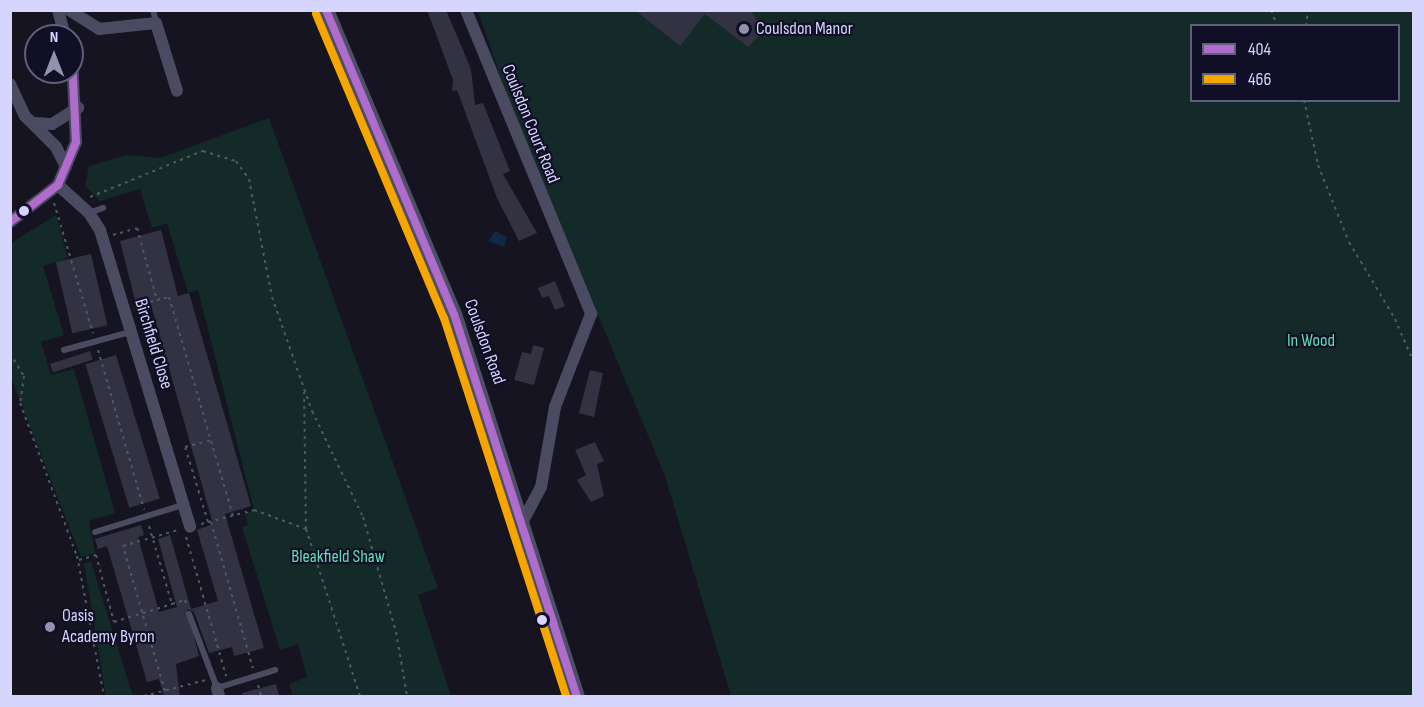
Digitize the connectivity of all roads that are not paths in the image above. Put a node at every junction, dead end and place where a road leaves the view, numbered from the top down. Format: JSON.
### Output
{"nodes":[{"id":1,"x":69,"y":10,"type":"edge"},
{"id":2,"x":153,"y":10,"type":"edge"},
{"id":3,"x":326,"y":10,"type":"edge"},
{"id":4,"x":466,"y":10,"type":"edge"},
{"id":5,"x":156,"y":23,"type":"junction"},
{"id":6,"x":10,"y":84,"type":"edge"},
{"id":7,"x":75,"y":84,"type":"edge"},
{"id":8,"x":177,"y":92,"type":"dead end"},
{"id":9,"x":78,"y":108,"type":"junction"},
{"id":10,"x":36,"y":123,"type":"junction"},
{"id":11,"x":66,"y":166,"type":"junction"},
{"id":12,"x":54,"y":189,"type":"junction"},
{"id":13,"x":103,"y":208,"type":"dead end"},
{"id":14,"x":89,"y":213,"type":"junction"},
{"id":15,"x":10,"y":222,"type":"edge"},
{"id":16,"x":130,"y":332,"type":"junction"},
{"id":17,"x":64,"y":350,"type":"dead end"},
{"id":18,"x":183,"y":505,"type":"junction"},
{"id":19,"x":524,"y":519,"type":"junction"},
{"id":20,"x":190,"y":527,"type":"road end"},
{"id":21,"x":95,"y":532,"type":"dead end"},
{"id":22,"x":189,"y":614,"type":"road end"},
{"id":23,"x":275,"y":670,"type":"dead end"},
{"id":24,"x":219,"y":687,"type":"edge"},
{"id":25,"x":577,"y":696,"type":"edge"}],
"edges":[{"from":1,"to":5,"type":"street"},
{"from":2,"to":5,"type":"lane"},
{"from":3,"to":19,"type":"main road","name":"Coulsdon Road"},
{"from":4,"to":19,"type":"street","name":"Coulsdon Court Road"},
{"from":5,"to":8,"type":"street"},
{"from":6,"to":10,"type":"street"},
{"from":7,"to":9,"type":"street"},
{"from":9,"to":10,"type":"street"},
{"from":9,"to":11,"type":"street"},
{"from":10,"to":11,"type":"street"},
{"from":11,"to":12,"type":"street"},
{"from":12,"to":14,"type":"street","name":"Birchfield Close"},
{"from":12,"to":15,"type":"street"},
{"from":13,"to":14,"type":"lane"},
{"from":14,"to":16,"type":"street","name":"Birchfield Close"},
{"from":16,"to":17,"type":"lane"},
{"from":16,"to":18,"type":"street","name":"Birchfield Close"},
{"from":18,"to":20,"type":"street","name":"Birchfield Close"},
{"from":18,"to":21,"type":"lane"},
{"from":19,"to":25,"type":"main road","name":"Coulsdon Road"},
{"from":22,"to":24,"type":"lane"},
{"from":23,"to":24,"type":"lane"}]}
